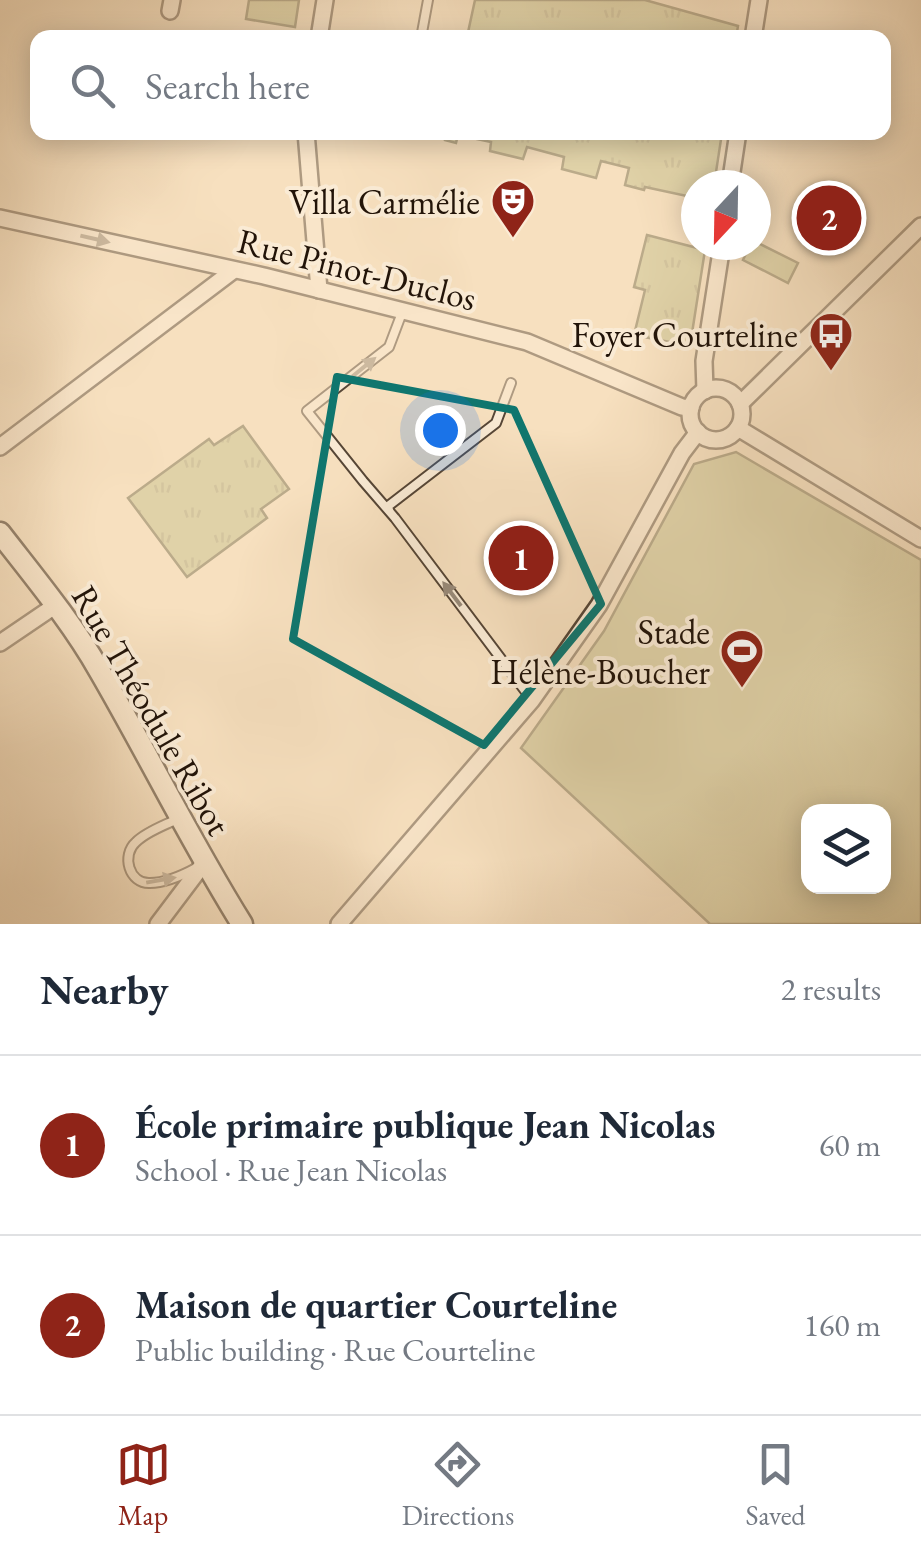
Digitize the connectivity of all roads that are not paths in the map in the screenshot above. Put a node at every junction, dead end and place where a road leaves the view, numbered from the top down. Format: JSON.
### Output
{"nodes":[{"id":1,"x":325,"y":0,"type":"edge"},
{"id":2,"x":428,"y":0,"type":"edge"},
{"id":3,"x":758,"y":0,"type":"edge"},
{"id":4,"x":320,"y":30,"type":"edge"},
{"id":5,"x":422,"y":30,"type":"edge"},
{"id":6,"x":754,"y":30,"type":"edge"},
{"id":7,"x":307,"y":140,"type":"edge"},
{"id":8,"x":737,"y":140,"type":"edge"},
{"id":9,"x":732,"y":170,"type":"edge"},
{"id":10,"x":0,"y":218,"type":"edge"},
{"id":11,"x":921,"y":226,"type":"edge"},
{"id":12,"x":720,"y":260,"type":"edge"},
{"id":13,"x":234,"y":270,"type":"junction"},
{"id":14,"x":319,"y":290,"type":"junction"},
{"id":15,"x":403,"y":310,"type":"junction"},
{"id":16,"x":511,"y":383,"type":"dead end"},
{"id":17,"x":704,"y":391,"type":"junction"},
{"id":18,"x":740,"y":404,"type":"junction"},
{"id":19,"x":691,"y":408,"type":"junction"},
{"id":20,"x":738,"y":428,"type":"junction"},
{"id":21,"x":698,"y":432,"type":"junction"},
{"id":22,"x":0,"y":447,"type":"edge"},
{"id":23,"x":395,"y":518,"type":"junction"},
{"id":24,"x":0,"y":533,"type":"edge"},
{"id":25,"x":921,"y":539,"type":"edge"},
{"id":26,"x":56,"y":605,"type":"junction"},
{"id":27,"x":0,"y":642,"type":"edge"},
{"id":28,"x":532,"y":700,"type":"junction"},
{"id":29,"x":179,"y":818,"type":"junction"},
{"id":30,"x":204,"y":863,"type":"junction"},
{"id":31,"x":158,"y":924,"type":"edge"},
{"id":32,"x":242,"y":924,"type":"edge"},
{"id":33,"x":339,"y":924,"type":"edge"}],
"edges":[{"from":1,"to":4,"type":"street"},
{"from":2,"to":5,"type":"lane"},
{"from":3,"to":6,"type":"street"},
{"from":7,"to":14,"type":"street"},
{"from":8,"to":9,"type":"street"},
{"from":10,"to":13,"type":"street","name":"Rue Pinot-Duclos","one_way":true},
{"from":11,"to":18,"type":"street"},
{"from":12,"to":17,"type":"street"},
{"from":13,"to":14,"type":"street","name":"Rue Pinot-Duclos"},
{"from":13,"to":22,"type":"street"},
{"from":14,"to":15,"type":"street","name":"Rue Pinot-Duclos"},
{"from":15,"to":19,"type":"street","name":"Rue Pinot-Duclos"},
{"from":23,"to":15,"type":"lane","one_way":true},
{"from":16,"to":23,"type":"lane"},
{"from":17,"to":18,"type":"street"},
{"from":17,"to":19,"type":"street"},
{"from":18,"to":20,"type":"street"},
{"from":19,"to":21,"type":"street"},
{"from":20,"to":21,"type":"street"},
{"from":20,"to":25,"type":"street"},
{"from":21,"to":28,"type":"street"},
{"from":28,"to":23,"type":"lane","one_way":true},
{"from":24,"to":26,"type":"main road","name":"Rue Théodule Ribot"},
{"from":26,"to":27,"type":"street"},
{"from":26,"to":29,"type":"main road","name":"Rue Théodule Ribot"},
{"from":28,"to":33,"type":"street"},
{"from":29,"to":30,"type":"main road","name":"Rue Théodule Ribot"},
{"from":29,"to":30,"type":"lane","one_way":true},
{"from":30,"to":31,"type":"street"},
{"from":30,"to":32,"type":"main road","name":"Rue Théodule Ribot"}]}
